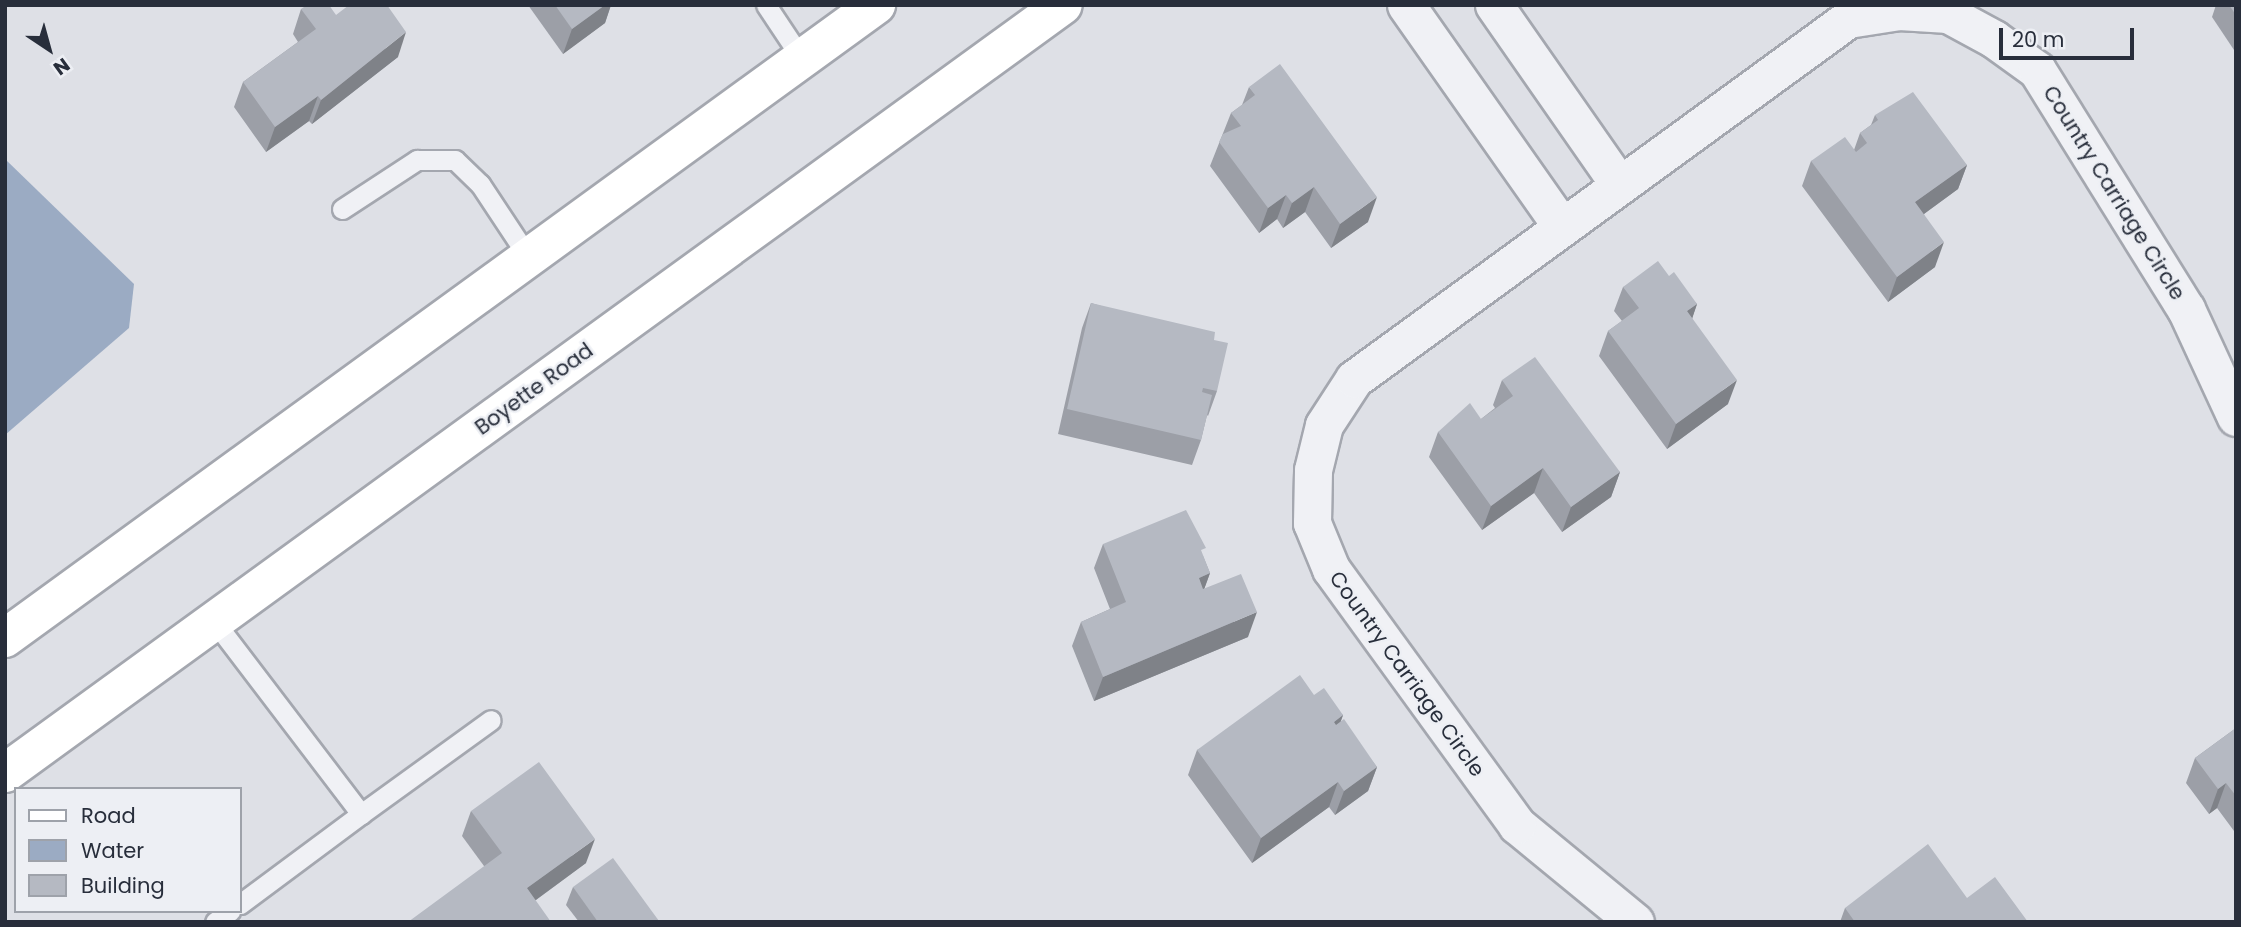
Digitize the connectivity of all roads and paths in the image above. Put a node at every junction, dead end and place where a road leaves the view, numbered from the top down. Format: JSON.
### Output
{"nodes":[{"id":1,"x":766,"y":5,"type":"edge"},
{"id":2,"x":876,"y":5,"type":"edge"},
{"id":3,"x":1063,"y":5,"type":"edge"},
{"id":4,"x":1406,"y":5,"type":"edge"},
{"id":5,"x":1494,"y":5,"type":"edge"},
{"id":6,"x":802,"y":59,"type":"junction"},
{"id":7,"x":1619,"y":184,"type":"junction"},
{"id":8,"x":342,"y":209,"type":"dead end"},
{"id":9,"x":1562,"y":226,"type":"junction"},
{"id":10,"x":529,"y":258,"type":"junction"},
{"id":11,"x":2236,"y":417,"type":"edge"},
{"id":12,"x":214,"y":621,"type":"junction"},
{"id":13,"x":5,"y":638,"type":"edge"},
{"id":14,"x":491,"y":720,"type":"dead end"},
{"id":15,"x":5,"y":773,"type":"edge"},
{"id":16,"x":361,"y":814,"type":"junction"},
{"id":17,"x":242,"y":903,"type":"edge"},
{"id":18,"x":1635,"y":922,"type":"edge"}],
"edges":[{"from":1,"to":6,"type":"lane"},
{"from":2,"to":6,"type":"main road"},
{"from":3,"to":12,"type":"main road","name":"Boyette Road"},
{"from":4,"to":9,"type":"street"},
{"from":5,"to":7,"type":"street"},
{"from":6,"to":10,"type":"main road"},
{"from":7,"to":9,"type":"street","name":"Country Carriage Circle"},
{"from":7,"to":11,"type":"street","name":"Country Carriage Circle"},
{"from":8,"to":10,"type":"lane"},
{"from":9,"to":18,"type":"street","name":"Country Carriage Circle"},
{"from":10,"to":13,"type":"main road"},
{"from":12,"to":15,"type":"main road","name":"Boyette Road"},
{"from":12,"to":16,"type":"lane"},
{"from":14,"to":16,"type":"lane"},
{"from":16,"to":17,"type":"lane"}]}
